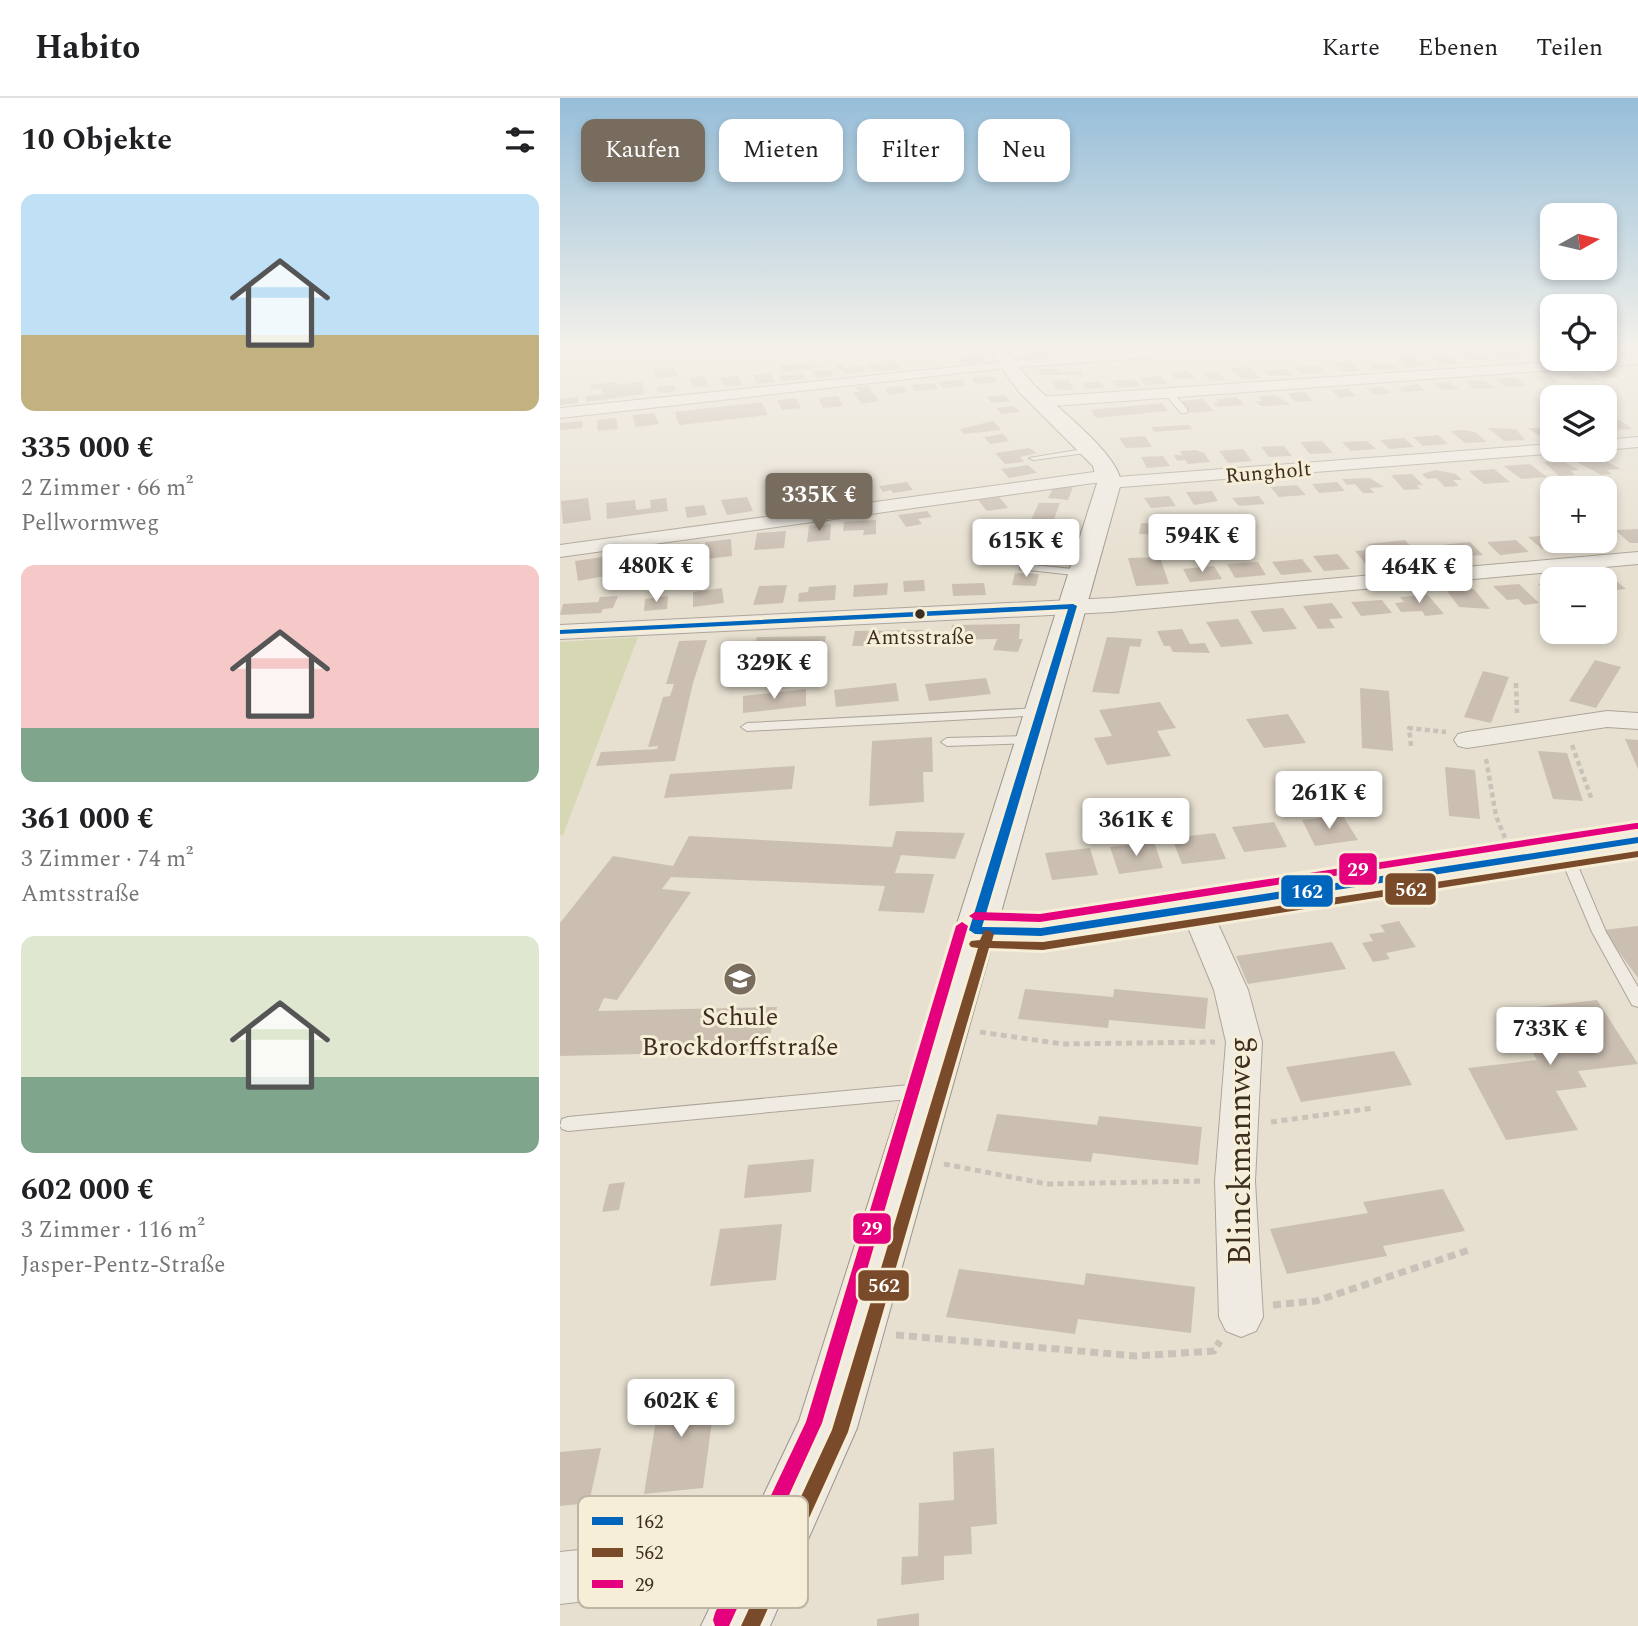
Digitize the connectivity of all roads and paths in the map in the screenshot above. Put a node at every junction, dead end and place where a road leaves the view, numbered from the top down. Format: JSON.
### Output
{"nodes":[{"id":1,"x":1057,"y":418,"type":"edge"},
{"id":2,"x":1638,"y":442,"type":"edge"},
{"id":3,"x":1617,"y":443,"type":"edge"},
{"id":4,"x":1090,"y":450,"type":"junction"},
{"id":5,"x":1540,"y":450,"type":"edge"},
{"id":6,"x":1033,"y":458,"type":"dead end"},
{"id":7,"x":1109,"y":479,"type":"junction"},
{"id":8,"x":560,"y":551,"type":"edge"},
{"id":9,"x":1638,"y":558,"type":"edge"},
{"id":10,"x":1023,"y":567,"type":"dead end"},
{"id":11,"x":1083,"y":573,"type":"junction"},
{"id":12,"x":1073,"y":606,"type":"junction"},
{"id":13,"x":560,"y":632,"type":"edge"},
{"id":14,"x":1516,"y":682,"type":"dead end"},
{"id":15,"x":1638,"y":721,"type":"edge"},
{"id":16,"x":1565,"y":725,"type":"junction"},
{"id":17,"x":1036,"y":726,"type":"junction"},
{"id":18,"x":747,"y":727,"type":"dead end"},
{"id":19,"x":1518,"y":732,"type":"junction"},
{"id":20,"x":1475,"y":738,"type":"junction"},
{"id":21,"x":947,"y":742,"type":"dead end"},
{"id":22,"x":1411,"y":746,"type":"dead end"},
{"id":23,"x":1592,"y":800,"type":"dead end"},
{"id":24,"x":1496,"y":816,"type":"dead end"},
{"id":25,"x":1638,"y":840,"type":"edge"},
{"id":26,"x":1565,"y":852,"type":"junction"},
{"id":27,"x":1196,"y":910,"type":"junction"},
{"id":28,"x":975,"y":930,"type":"junction"},
{"id":29,"x":1638,"y":1001,"type":"edge"},
{"id":30,"x":946,"y":1028,"type":"junction"},
{"id":31,"x":1244,"y":1042,"type":"junction"},
{"id":32,"x":928,"y":1090,"type":"junction"},
{"id":33,"x":1374,"y":1108,"type":"dead end"},
{"id":34,"x":568,"y":1125,"type":"dead end"},
{"id":35,"x":1240,"y":1126,"type":"junction"},
{"id":36,"x":910,"y":1158,"type":"junction"},
{"id":37,"x":1235,"y":1181,"type":"junction"},
{"id":38,"x":1472,"y":1249,"type":"dead end"},
{"id":39,"x":1241,"y":1312,"type":"junction"},
{"id":40,"x":857,"y":1332,"type":"junction"},
{"id":41,"x":796,"y":1496,"type":"edge"},
{"id":42,"x":578,"y":1576,"type":"edge"},
{"id":43,"x":560,"y":1578,"type":"edge"},
{"id":44,"x":744,"y":1608,"type":"edge"},
{"id":45,"x":735,"y":1626,"type":"edge"}],
"edges":[{"from":1,"to":4,"type":"street"},
{"from":2,"to":3,"type":"street"},
{"from":4,"to":6,"type":"lane"},
{"from":4,"to":7,"type":"street"},
{"from":5,"to":7,"type":"street","name":"Rungholt"},
{"from":7,"to":8,"type":"street","name":"Rungholt"},
{"from":7,"to":11,"type":"street"},
{"from":9,"to":12,"type":"street"},
{"from":10,"to":11,"type":"lane"},
{"from":11,"to":12,"type":"street"},
{"from":12,"to":13,"type":"street"},
{"from":12,"to":17,"type":"street"},
{"from":14,"to":19,"type":"path"},
{"from":15,"to":16,"type":"street"},
{"from":16,"to":19,"type":"street"},
{"from":16,"to":23,"type":"path"},
{"from":17,"to":18,"type":"lane"},
{"from":17,"to":21,"type":"lane"},
{"from":17,"to":28,"type":"street"},
{"from":19,"to":20,"type":"street"},
{"from":20,"to":22,"type":"path"},
{"from":20,"to":24,"type":"path"},
{"from":25,"to":26,"type":"street"},
{"from":26,"to":27,"type":"street"},
{"from":26,"to":29,"type":"lane"},
{"from":27,"to":28,"type":"street"},
{"from":27,"to":31,"type":"street","name":"Blinckmannweg"},
{"from":28,"to":30,"type":"street"},
{"from":30,"to":31,"type":"path"},
{"from":30,"to":32,"type":"street"},
{"from":31,"to":35,"type":"street","name":"Blinckmannweg"},
{"from":32,"to":34,"type":"lane"},
{"from":32,"to":36,"type":"street"},
{"from":33,"to":35,"type":"path"},
{"from":35,"to":37,"type":"street","name":"Blinckmannweg"},
{"from":36,"to":37,"type":"path"},
{"from":36,"to":40,"type":"street"},
{"from":37,"to":39,"type":"street","name":"Blinckmannweg"},
{"from":38,"to":39,"type":"path"},
{"from":39,"to":40,"type":"path"},
{"from":40,"to":41,"type":"street"},
{"from":42,"to":43,"type":"street"},
{"from":44,"to":45,"type":"street"}]}
